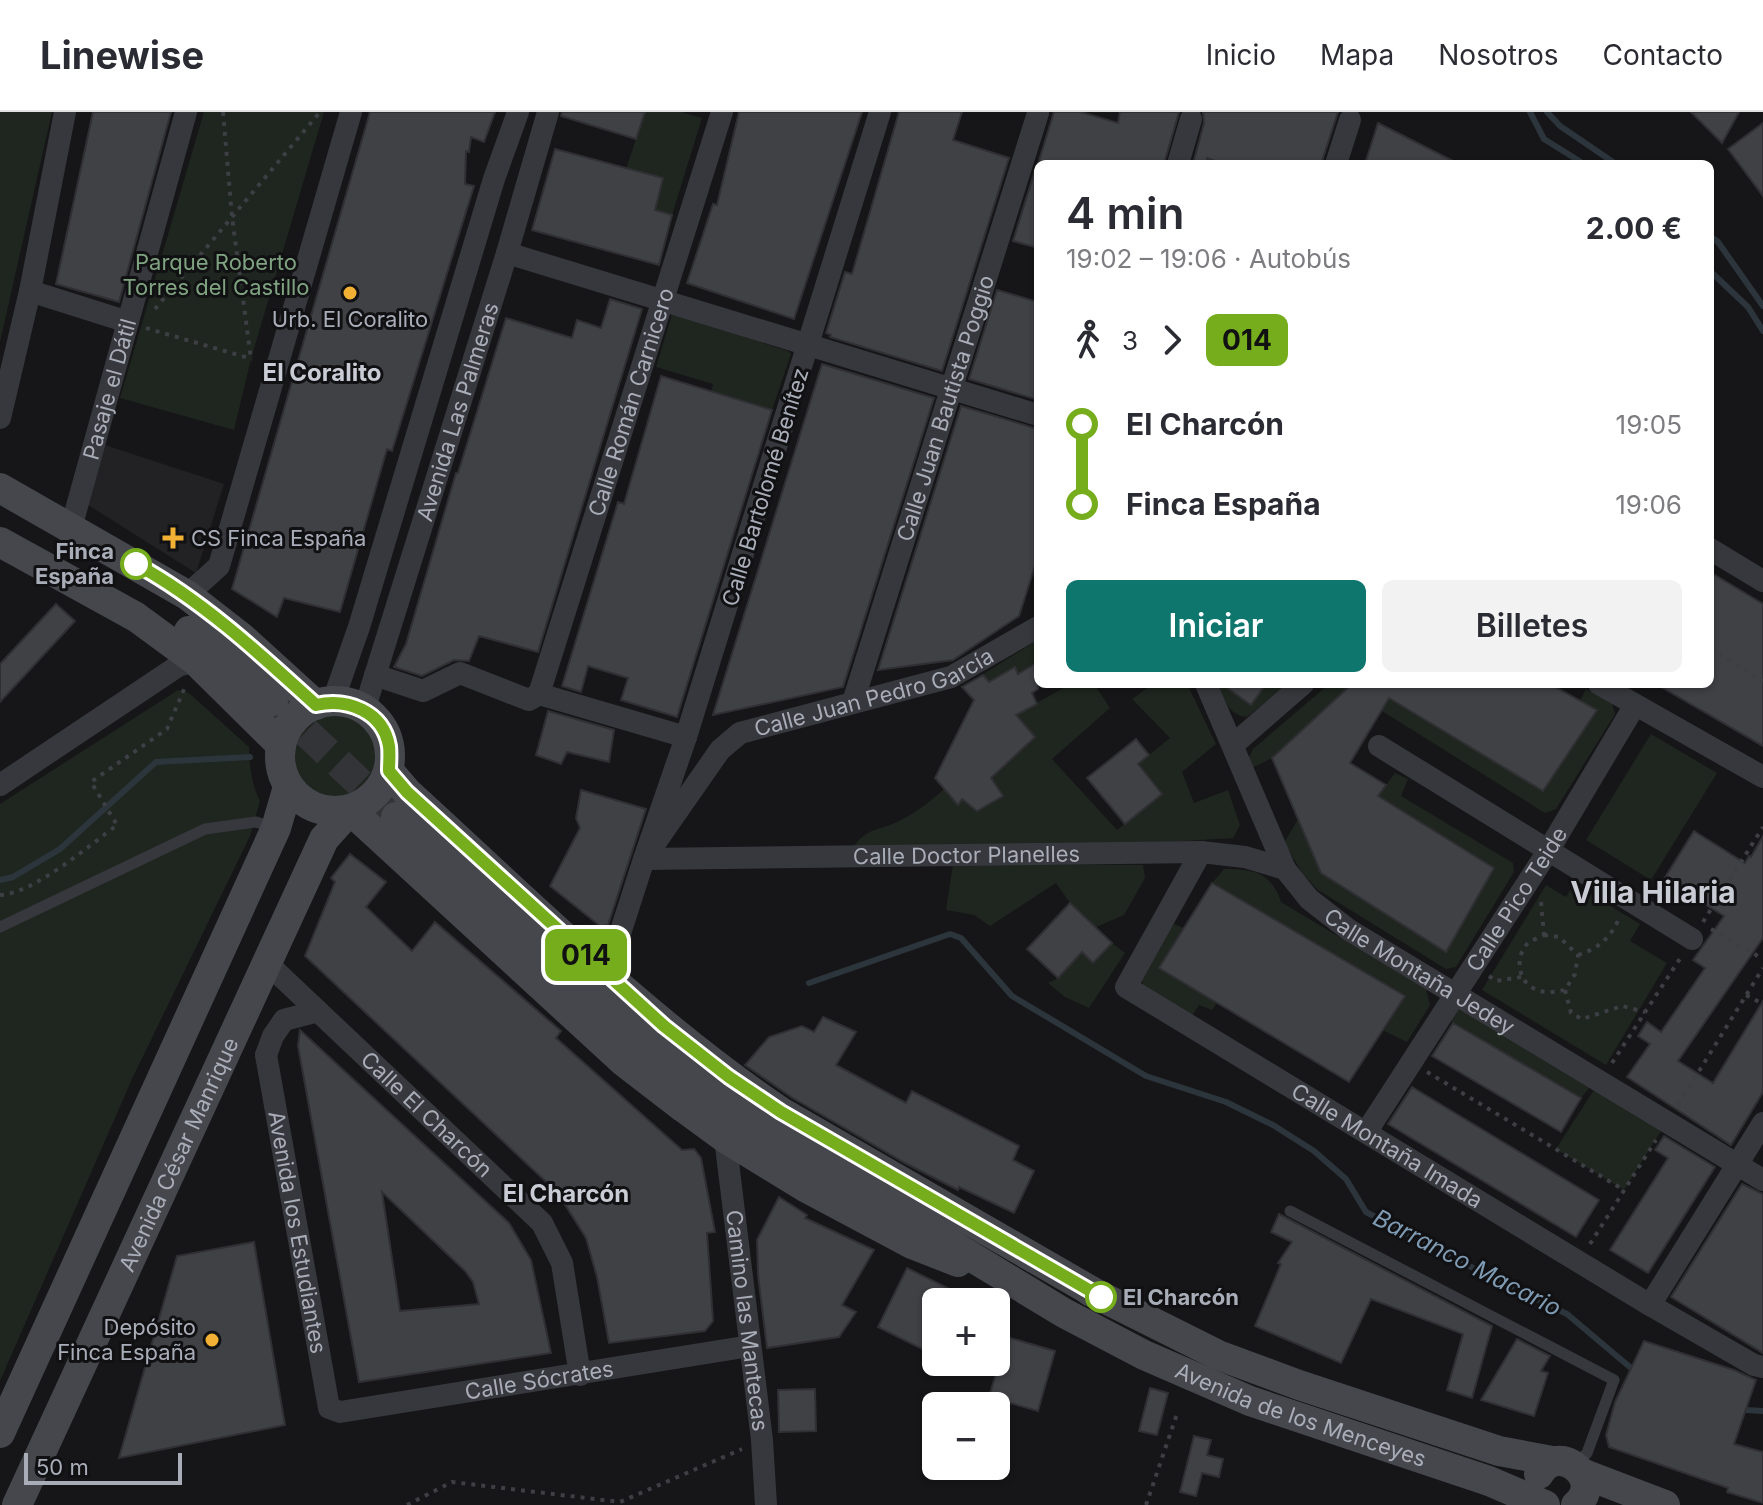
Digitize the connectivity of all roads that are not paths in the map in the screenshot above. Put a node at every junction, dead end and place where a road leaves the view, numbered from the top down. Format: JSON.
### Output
{"nodes":[{"id":1,"x":65,"y":112,"type":"edge"},
{"id":2,"x":186,"y":112,"type":"edge"},
{"id":3,"x":351,"y":112,"type":"edge"},
{"id":4,"x":518,"y":112,"type":"edge"},
{"id":5,"x":548,"y":112,"type":"edge"},
{"id":6,"x":722,"y":112,"type":"edge"},
{"id":7,"x":880,"y":112,"type":"edge"},
{"id":8,"x":1038,"y":113,"type":"edge"},
{"id":9,"x":1191,"y":119,"type":"dead end"},
{"id":10,"x":1350,"y":120,"type":"dead end"},
{"id":11,"x":1179,"y":160,"type":"edge"},
{"id":12,"x":1337,"y":160,"type":"edge"},
{"id":13,"x":507,"y":253,"type":"junction"},
{"id":14,"x":30,"y":291,"type":"junction"},
{"id":15,"x":663,"y":300,"type":"junction"},
{"id":16,"x":134,"y":324,"type":"junction"},
{"id":17,"x":809,"y":344,"type":"junction"},
{"id":18,"x":952,"y":388,"type":"junction"},
{"id":19,"x":1034,"y":414,"type":"edge"},
{"id":20,"x":0,"y":418,"type":"edge"},
{"id":21,"x":0,"y":488,"type":"edge"},
{"id":22,"x":0,"y":522,"type":"edge"},
{"id":23,"x":71,"y":528,"type":"junction"},
{"id":24,"x":0,"y":542,"type":"edge"},
{"id":25,"x":1714,"y":551,"type":"edge"},
{"id":26,"x":1763,"y":581,"type":"edge"},
{"id":27,"x":187,"y":595,"type":"junction"},
{"id":28,"x":1033,"y":629,"type":"edge"},
{"id":29,"x":190,"y":674,"type":"junction"},
{"id":30,"x":375,"y":675,"type":"junction"},
{"id":31,"x":1208,"y":688,"type":"edge"},
{"id":32,"x":1298,"y":688,"type":"edge"},
{"id":33,"x":1606,"y":688,"type":"edge"},
{"id":34,"x":539,"y":694,"type":"junction"},
{"id":35,"x":273,"y":701,"type":"tunnel mouth"},
{"id":36,"x":853,"y":702,"type":"junction"},
{"id":37,"x":324,"y":703,"type":"junction"},
{"id":38,"x":1635,"y":705,"type":"junction"},
{"id":39,"x":367,"y":712,"type":"junction"},
{"id":40,"x":686,"y":737,"type":"junction"},
{"id":41,"x":281,"y":745,"type":"junction"},
{"id":42,"x":1233,"y":745,"type":"junction"},
{"id":43,"x":1379,"y":746,"type":"dead end"},
{"id":44,"x":389,"y":771,"type":"junction"},
{"id":45,"x":1763,"y":777,"type":"edge"},
{"id":46,"x":0,"y":785,"type":"edge"},
{"id":47,"x":288,"y":787,"type":"junction"},
{"id":48,"x":350,"y":810,"type":"junction"},
{"id":49,"x":396,"y":817,"type":"tunnel mouth"},
{"id":50,"x":276,"y":828,"type":"junction"},
{"id":51,"x":1548,"y":851,"type":"junction"},
{"id":52,"x":1201,"y":852,"type":"junction"},
{"id":53,"x":644,"y":859,"type":"junction"},
{"id":54,"x":1285,"y":869,"type":"junction"},
{"id":55,"x":0,"y":927,"type":"edge"},
{"id":56,"x":1697,"y":932,"type":"road end"},
{"id":57,"x":267,"y":963,"type":"junction"},
{"id":58,"x":607,"y":974,"type":"junction"},
{"id":59,"x":1455,"y":995,"type":"junction"},
{"id":60,"x":318,"y":1011,"type":"junction"},
{"id":61,"x":232,"y":1037,"type":"junction"},
{"id":62,"x":266,"y":1055,"type":"junction"},
{"id":63,"x":1763,"y":1123,"type":"edge"},
{"id":64,"x":1367,"y":1131,"type":"junction"},
{"id":65,"x":725,"y":1138,"type":"junction"},
{"id":66,"x":1736,"y":1165,"type":"junction"},
{"id":67,"x":1763,"y":1180,"type":"edge"},
{"id":68,"x":103,"y":1208,"type":"junction"},
{"id":69,"x":1290,"y":1211,"type":"dead end"},
{"id":70,"x":909,"y":1213,"type":"junction"},
{"id":71,"x":144,"y":1226,"type":"junction"},
{"id":72,"x":1105,"y":1299,"type":"junction"},
{"id":73,"x":1650,"y":1305,"type":"junction"},
{"id":74,"x":1064,"y":1313,"type":"junction"},
{"id":75,"x":750,"y":1346,"type":"junction"},
{"id":76,"x":1763,"y":1367,"type":"edge"},
{"id":77,"x":580,"y":1375,"type":"junction"},
{"id":78,"x":329,"y":1408,"type":"joint"},
{"id":79,"x":0,"y":1433,"type":"edge"},
{"id":80,"x":1570,"y":1467,"type":"junction"},
{"id":81,"x":1544,"y":1504,"type":"edge"},
{"id":82,"x":17,"y":1505,"type":"edge"},
{"id":83,"x":766,"y":1505,"type":"edge"},
{"id":84,"x":1576,"y":1505,"type":"edge"},
{"id":85,"x":1665,"y":1505,"type":"edge"}],
"edges":[{"from":1,"to":14,"type":"street"},
{"from":2,"to":16,"type":"street","name":"Pasaje el Dátil"},
{"from":3,"to":27,"type":"street"},
{"from":4,"to":37,"type":"street","name":"Avenida Las Palmeras"},
{"from":5,"to":13,"type":"street","name":"Avenida Las Palmeras"},
{"from":6,"to":15,"type":"street","name":"Calle Román Carnicero"},
{"from":7,"to":17,"type":"street","name":"Calle Bartolomé Benítez"},
{"from":8,"to":18,"type":"street","name":"Calle Juan Bautista Poggio"},
{"from":9,"to":11,"type":"street"},
{"from":10,"to":12,"type":"street"},
{"from":13,"to":15,"type":"street"},
{"from":13,"to":30,"type":"street","name":"Avenida Las Palmeras"},
{"from":14,"to":16,"type":"street"},
{"from":14,"to":20,"type":"street"},
{"from":15,"to":17,"type":"street"},
{"from":15,"to":34,"type":"street","name":"Calle Román Carnicero"},
{"from":16,"to":23,"type":"street","name":"Pasaje el Dátil"},
{"from":17,"to":18,"type":"street"},
{"from":17,"to":40,"type":"street","name":"Calle Bartolomé Benítez"},
{"from":18,"to":19,"type":"street"},
{"from":18,"to":36,"type":"street","name":"Calle Juan Bautista Poggio"},
{"from":21,"to":23,"type":"main road"},
{"from":22,"to":35,"type":"main road"},
{"from":23,"to":27,"type":"main road"},
{"from":24,"to":29,"type":"main road"},
{"from":25,"to":26,"type":"street"},
{"from":27,"to":37,"type":"main road"},
{"from":28,"to":36,"type":"street","name":"Calle Juan Pedro García"},
{"from":29,"to":41,"type":"main road"},
{"from":29,"to":46,"type":"street"},
{"from":30,"to":34,"type":"street"},
{"from":30,"to":39,"type":"street","name":"Avenida Las Palmeras"},
{"from":31,"to":42,"type":"street","name":"Calle Montaña Jedey"},
{"from":32,"to":42,"type":"street"},
{"from":33,"to":38,"type":"street"},
{"from":34,"to":40,"type":"street"},
{"from":36,"to":53,"type":"street","name":"Calle Juan Pedro García"},
{"from":37,"to":39,"type":"main road"},
{"from":37,"to":41,"type":"main road"},
{"from":38,"to":45,"type":"street"},
{"from":38,"to":51,"type":"street","name":"Calle Pico Teide"},
{"from":39,"to":44,"type":"main road"},
{"from":40,"to":53,"type":"street","name":"Calle Bartolomé Benítez"},
{"from":41,"to":47,"type":"main road"},
{"from":42,"to":54,"type":"street","name":"Calle Montaña Jedey"},
{"from":43,"to":51,"type":"street"},
{"from":44,"to":48,"type":"main road"},
{"from":44,"to":58,"type":"main road"},
{"from":47,"to":48,"type":"main road"},
{"from":47,"to":50,"type":"main road","name":"Avenida César Manrique"},
{"from":48,"to":57,"type":"main road","name":"Avenida César Manrique"},
{"from":48,"to":65,"type":"main road"},
{"from":49,"to":70,"type":"main road"},
{"from":50,"to":55,"type":"lane"},
{"from":50,"to":68,"type":"main road","name":"Avenida César Manrique"},
{"from":51,"to":56,"type":"street"},
{"from":51,"to":59,"type":"street","name":"Calle Pico Teide"},
{"from":52,"to":53,"type":"street","name":"Calle Doctor Planelles"},
{"from":52,"to":54,"type":"street","name":"Calle Doctor Planelles"},
{"from":52,"to":64,"type":"street","name":"Calle Montaña Imada"},
{"from":53,"to":58,"type":"street","name":"Calle Juan Pedro García"},
{"from":54,"to":59,"type":"street","name":"Calle Montaña Jedey"},
{"from":57,"to":60,"type":"street","name":"Calle El Charcón"},
{"from":57,"to":61,"type":"main road","name":"Avenida César Manrique"},
{"from":58,"to":72,"type":"main road"},
{"from":59,"to":64,"type":"street","name":"Calle Pico Teide"},
{"from":59,"to":66,"type":"street","name":"Calle Montaña Jedey"},
{"from":60,"to":62,"type":"street"},
{"from":60,"to":77,"type":"street","name":"Calle El Charcón"},
{"from":61,"to":62,"type":"street"},
{"from":61,"to":71,"type":"main road","name":"Avenida César Manrique"},
{"from":62,"to":78,"type":"street","name":"Avenida los Estudiantes"},
{"from":63,"to":66,"type":"street"},
{"from":64,"to":73,"type":"street","name":"Calle Montaña Imada"},
{"from":65,"to":74,"type":"main road"},
{"from":65,"to":75,"type":"street","name":"Camino las Mantecas"},
{"from":66,"to":67,"type":"street","name":"Calle Montaña Jedey"},
{"from":66,"to":73,"type":"street"},
{"from":68,"to":71,"type":"main road"},
{"from":68,"to":79,"type":"main road","name":"Avenida César Manrique"},
{"from":69,"to":80,"type":"lane"},
{"from":70,"to":72,"type":"main road"},
{"from":70,"to":74,"type":"main road"},
{"from":71,"to":82,"type":"main road","name":"Avenida César Manrique"},
{"from":72,"to":80,"type":"main road","name":"Avenida de los Menceyes"},
{"from":73,"to":76,"type":"street","name":"Calle Montaña Imada"},
{"from":74,"to":81,"type":"main road","name":"Avenida de los Menceyes"},
{"from":75,"to":77,"type":"street","name":"Calle Sócrates"},
{"from":75,"to":83,"type":"street","name":"Camino las Mantecas"},
{"from":77,"to":78,"type":"street","name":"Calle Sócrates"},
{"from":80,"to":81,"type":"main road"},
{"from":80,"to":84,"type":"main road"},
{"from":80,"to":85,"type":"main road","name":"Avenida de los Menceyes"}]}
